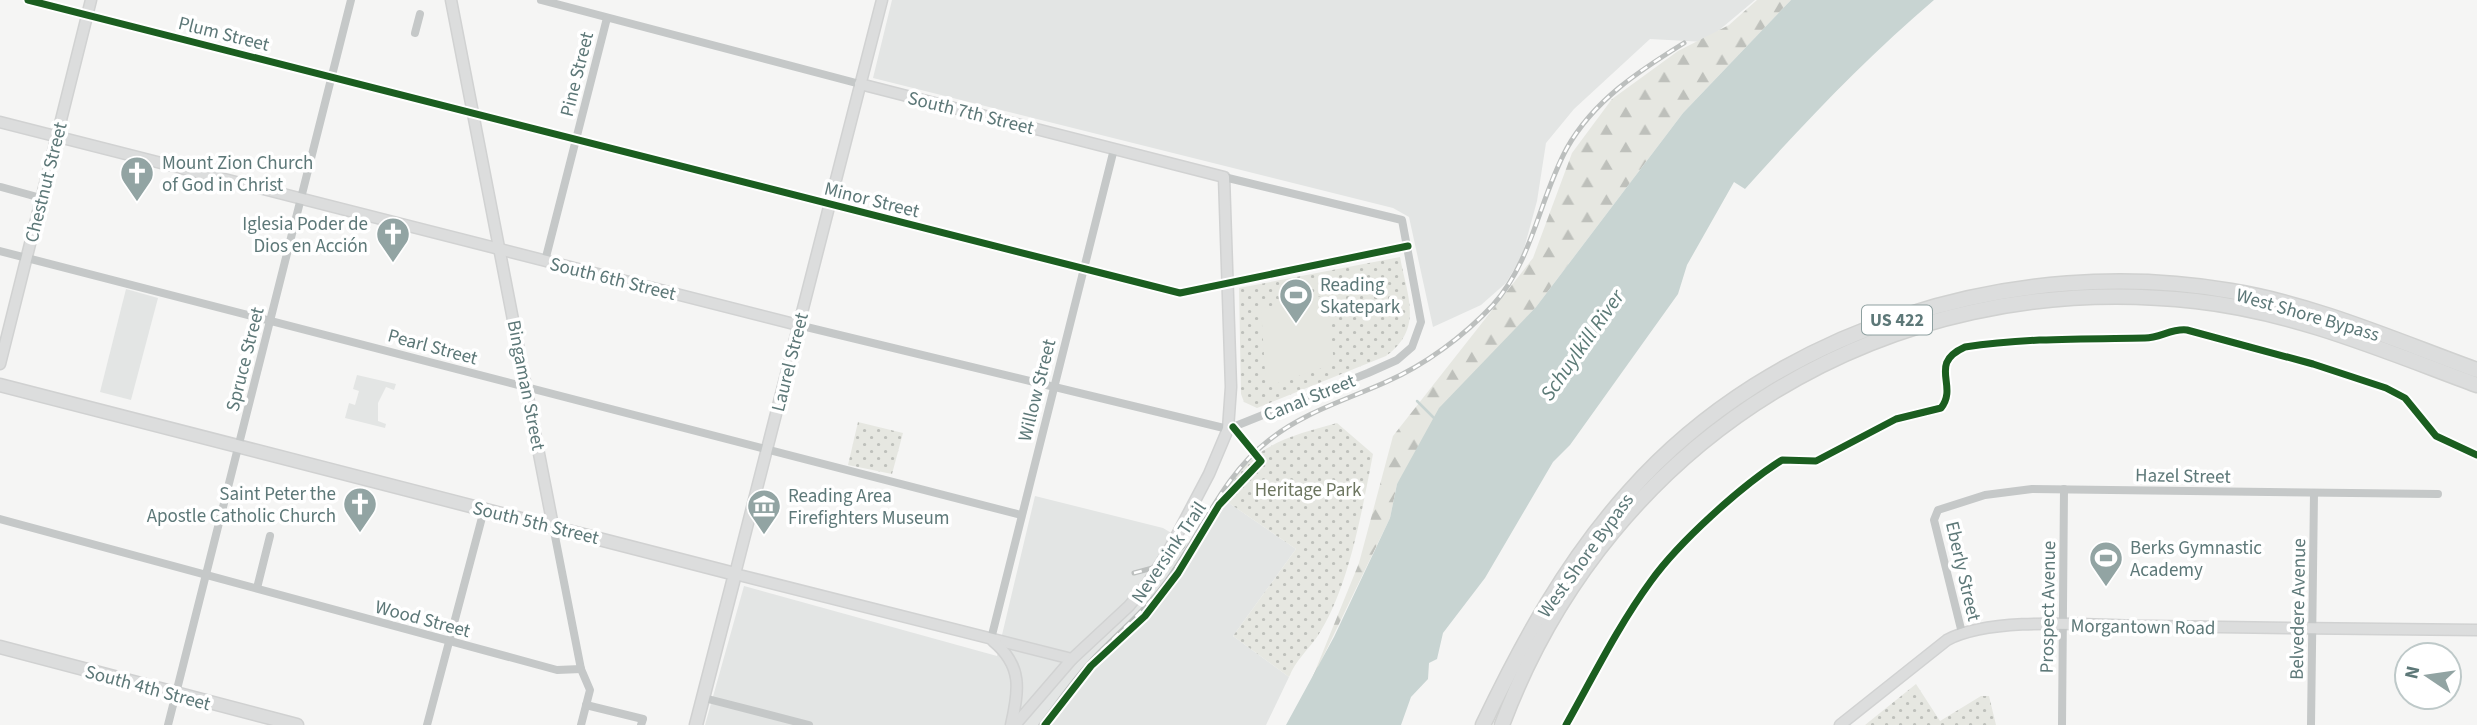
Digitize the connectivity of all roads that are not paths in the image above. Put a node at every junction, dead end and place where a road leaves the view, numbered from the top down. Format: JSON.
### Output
{"nodes":[{"id":1,"x":28,"y":0,"type":"edge"},
{"id":2,"x":91,"y":0,"type":"edge"},
{"id":3,"x":351,"y":0,"type":"edge"},
{"id":4,"x":451,"y":0,"type":"edge"},
{"id":5,"x":541,"y":0,"type":"edge"},
{"id":6,"x":882,"y":0,"type":"edge"},
{"id":7,"x":420,"y":14,"type":"dead end"},
{"id":8,"x":87,"y":15,"type":"junction"},
{"id":9,"x":607,"y":18,"type":"junction"},
{"id":10,"x":415,"y":33,"type":"dead end"},
{"id":11,"x":332,"y":77,"type":"junction"},
{"id":12,"x":860,"y":84,"type":"junction"},
{"id":13,"x":473,"y":113,"type":"junction"},
{"id":14,"x":0,"y":122,"type":"edge"},
{"id":15,"x":57,"y":137,"type":"junction"},
{"id":16,"x":576,"y":139,"type":"junction"},
{"id":17,"x":1114,"y":149,"type":"junction"},
{"id":18,"x":1224,"y":177,"type":"junction"},
{"id":19,"x":1,"y":187,"type":"edge"},
{"id":20,"x":41,"y":198,"type":"junction"},
{"id":21,"x":301,"y":198,"type":"junction"},
{"id":22,"x":830,"y":205,"type":"junction"},
{"id":23,"x":1402,"y":220,"type":"joint"},
{"id":24,"x":1408,"y":246,"type":"junction"},
{"id":25,"x":501,"y":250,"type":"junction"},
{"id":26,"x":0,"y":251,"type":"edge"},
{"id":27,"x":26,"y":258,"type":"junction"},
{"id":28,"x":545,"y":261,"type":"junction"},
{"id":29,"x":1083,"y":268,"type":"junction"},
{"id":30,"x":1228,"y":284,"type":"junction"},
{"id":31,"x":270,"y":320,"type":"junction"},
{"id":32,"x":799,"y":325,"type":"junction"},
{"id":33,"x":0,"y":364,"type":"edge"},
{"id":34,"x":2477,"y":370,"type":"edge"},
{"id":35,"x":0,"y":385,"type":"edge"},
{"id":36,"x":528,"y":386,"type":"junction"},
{"id":37,"x":2477,"y":386,"type":"edge"},
{"id":38,"x":1053,"y":389,"type":"junction"},
{"id":39,"x":1228,"y":429,"type":"junction"},
{"id":40,"x":238,"y":446,"type":"junction"},
{"id":41,"x":766,"y":450,"type":"junction"},
{"id":42,"x":2064,"y":489,"type":"junction"},
{"id":43,"x":2314,"y":493,"type":"junction"},
{"id":44,"x":2438,"y":495,"type":"dead end"},
{"id":45,"x":484,"y":509,"type":"junction"},
{"id":46,"x":1021,"y":515,"type":"junction"},
{"id":47,"x":1935,"y":516,"type":"joint"},
{"id":48,"x":0,"y":519,"type":"edge"},
{"id":49,"x":553,"y":526,"type":"junction"},
{"id":50,"x":270,"y":536,"type":"dead end"},
{"id":51,"x":206,"y":573,"type":"junction"},
{"id":52,"x":735,"y":574,"type":"junction"},
{"id":53,"x":257,"y":588,"type":"junction"},
{"id":54,"x":2063,"y":625,"type":"junction"},
{"id":55,"x":2312,"y":628,"type":"junction"},
{"id":56,"x":2477,"y":630,"type":"edge"},
{"id":57,"x":1962,"y":633,"type":"junction"},
{"id":58,"x":991,"y":639,"type":"junction"},
{"id":59,"x":449,"y":642,"type":"junction"},
{"id":60,"x":0,"y":648,"type":"edge"},
{"id":61,"x":1072,"y":659,"type":"junction"},
{"id":62,"x":581,"y":669,"type":"junction"},
{"id":63,"x":176,"y":694,"type":"junction"},
{"id":64,"x":704,"y":698,"type":"junction"},
{"id":65,"x":586,"y":705,"type":"junction"},
{"id":66,"x":168,"y":725,"type":"edge"},
{"id":67,"x":297,"y":725,"type":"edge"},
{"id":68,"x":428,"y":725,"type":"edge"},
{"id":69,"x":581,"y":725,"type":"edge"},
{"id":70,"x":641,"y":725,"type":"edge"},
{"id":71,"x":696,"y":725,"type":"edge"},
{"id":72,"x":809,"y":725,"type":"edge"},
{"id":73,"x":1013,"y":725,"type":"edge"},
{"id":74,"x":1483,"y":725,"type":"edge"},
{"id":75,"x":1502,"y":725,"type":"edge"},
{"id":76,"x":1840,"y":725,"type":"edge"},
{"id":77,"x":2062,"y":725,"type":"edge"},
{"id":78,"x":2311,"y":725,"type":"edge"}],
"edges":[{"from":1,"to":8,"type":"street","name":"Plum Street"},
{"from":2,"to":8,"type":"street","name":"Chestnut Street"},
{"from":3,"to":11,"type":"street","name":"Spruce Street"},
{"from":4,"to":13,"type":"street","name":"Bingaman Street"},
{"from":5,"to":9,"type":"street","name":"South 7th Street"},
{"from":6,"to":12,"type":"street","name":"Laurel Street"},
{"from":7,"to":10,"type":"street"},
{"from":8,"to":11,"type":"street","name":"Plum Street"},
{"from":8,"to":15,"type":"street","name":"Chestnut Street"},
{"from":9,"to":12,"type":"street","name":"South 7th Street"},
{"from":9,"to":16,"type":"street","name":"Pine Street"},
{"from":11,"to":13,"type":"street","name":"Minor Street"},
{"from":11,"to":21,"type":"street","name":"Spruce Street"},
{"from":12,"to":17,"type":"street","name":"South 7th Street"},
{"from":12,"to":22,"type":"street","name":"Laurel Street"},
{"from":13,"to":16,"type":"street","name":"Minor Street"},
{"from":13,"to":25,"type":"street","name":"Bingaman Street"},
{"from":14,"to":15,"type":"street","name":"South 6th Street"},
{"from":15,"to":20,"type":"street","name":"Chestnut Street"},
{"from":15,"to":21,"type":"street","name":"South 6th Street"},
{"from":16,"to":22,"type":"street","name":"Minor Street"},
{"from":16,"to":28,"type":"street","name":"Pine Street"},
{"from":17,"to":18,"type":"street","name":"South 7th Street"},
{"from":17,"to":29,"type":"street","name":"Willow Street"},
{"from":18,"to":23,"type":"street","name":"South 7th Street"},
{"from":18,"to":30,"type":"street"},
{"from":19,"to":20,"type":"street"},
{"from":20,"to":27,"type":"street","name":"Chestnut Street"},
{"from":21,"to":25,"type":"street","name":"South 6th Street"},
{"from":21,"to":31,"type":"street","name":"Spruce Street"},
{"from":22,"to":29,"type":"street","name":"Minor Street"},
{"from":22,"to":32,"type":"street","name":"Laurel Street"},
{"from":23,"to":24,"type":"street","name":"Canal Street"},
{"from":24,"to":30,"type":"street","name":"Minor Street"},
{"from":24,"to":39,"type":"street","name":"Canal Street"},
{"from":25,"to":28,"type":"street","name":"South 6th Street"},
{"from":25,"to":36,"type":"street","name":"Bingaman Street"},
{"from":26,"to":27,"type":"street","name":"Pearl Street"},
{"from":27,"to":31,"type":"street","name":"Pearl Street"},
{"from":27,"to":33,"type":"street","name":"Chestnut Street"},
{"from":28,"to":32,"type":"street","name":"South 6th Street"},
{"from":29,"to":30,"type":"street","name":"Minor Street"},
{"from":29,"to":38,"type":"street","name":"Willow Street"},
{"from":30,"to":39,"type":"street"},
{"from":31,"to":36,"type":"street","name":"Pearl Street"},
{"from":31,"to":40,"type":"street","name":"Spruce Street"},
{"from":32,"to":38,"type":"street","name":"South 6th Street"},
{"from":32,"to":41,"type":"street","name":"Laurel Street"},
{"from":34,"to":74,"type":"highway","name":"West Shore Bypass","number":"US 422"},
{"from":35,"to":40,"type":"main road","name":"South 5th Street"},
{"from":36,"to":41,"type":"street","name":"Pearl Street"},
{"from":36,"to":49,"type":"street","name":"Bingaman Street"},
{"from":37,"to":75,"type":"highway","name":"West Shore Bypass","number":"US 422"},
{"from":38,"to":39,"type":"street","name":"South 6th Street"},
{"from":38,"to":46,"type":"street","name":"Willow Street"},
{"from":39,"to":61,"type":"street"},
{"from":40,"to":45,"type":"main road","name":"South 5th Street"},
{"from":40,"to":51,"type":"street","name":"Spruce Street"},
{"from":41,"to":46,"type":"street","name":"Pearl Street"},
{"from":41,"to":52,"type":"street","name":"Laurel Street"},
{"from":42,"to":43,"type":"street","name":"Hazel Street"},
{"from":42,"to":47,"type":"street","name":"Hazel Street"},
{"from":42,"to":54,"type":"street","name":"Prospect Avenue"},
{"from":43,"to":44,"type":"street","name":"Hazel Street"},
{"from":43,"to":55,"type":"street","name":"Belvedere Avenue"},
{"from":45,"to":49,"type":"main road","name":"South 5th Street"},
{"from":45,"to":59,"type":"street"},
{"from":46,"to":58,"type":"street","name":"Willow Street"},
{"from":47,"to":57,"type":"street","name":"Eberly Street"},
{"from":48,"to":51,"type":"street","name":"Wood Street"},
{"from":49,"to":52,"type":"main road","name":"South 5th Street"},
{"from":49,"to":62,"type":"street","name":"Bingaman Street"},
{"from":50,"to":53,"type":"street"},
{"from":51,"to":53,"type":"street","name":"Wood Street"},
{"from":51,"to":63,"type":"street","name":"Spruce Street"},
{"from":52,"to":58,"type":"street","name":"South 5th Street"},
{"from":52,"to":64,"type":"main road","name":"Laurel Street"},
{"from":53,"to":59,"type":"street","name":"Wood Street"},
{"from":54,"to":55,"type":"street","name":"Morgantown Road"},
{"from":54,"to":57,"type":"street","name":"Morgantown Road"},
{"from":54,"to":77,"type":"street","name":"Prospect Avenue"},
{"from":55,"to":56,"type":"street","name":"Morgantown Road"},
{"from":55,"to":78,"type":"street","name":"Belvedere Avenue"},
{"from":57,"to":76,"type":"street","name":"Morgantown Road"},
{"from":58,"to":61,"type":"street","name":"South 5th Street"},
{"from":58,"to":73,"type":"street"},
{"from":59,"to":62,"type":"street","name":"Wood Street"},
{"from":59,"to":68,"type":"street"},
{"from":60,"to":63,"type":"main road","name":"South 4th Street"},
{"from":61,"to":73,"type":"street"},
{"from":62,"to":65,"type":"street","name":"Bingaman Street"},
{"from":63,"to":66,"type":"street","name":"Spruce Street"},
{"from":63,"to":67,"type":"main road","name":"South 4th Street"},
{"from":64,"to":71,"type":"main road","name":"Laurel Street"},
{"from":64,"to":72,"type":"street"},
{"from":65,"to":69,"type":"street"},
{"from":65,"to":70,"type":"street"}]}
